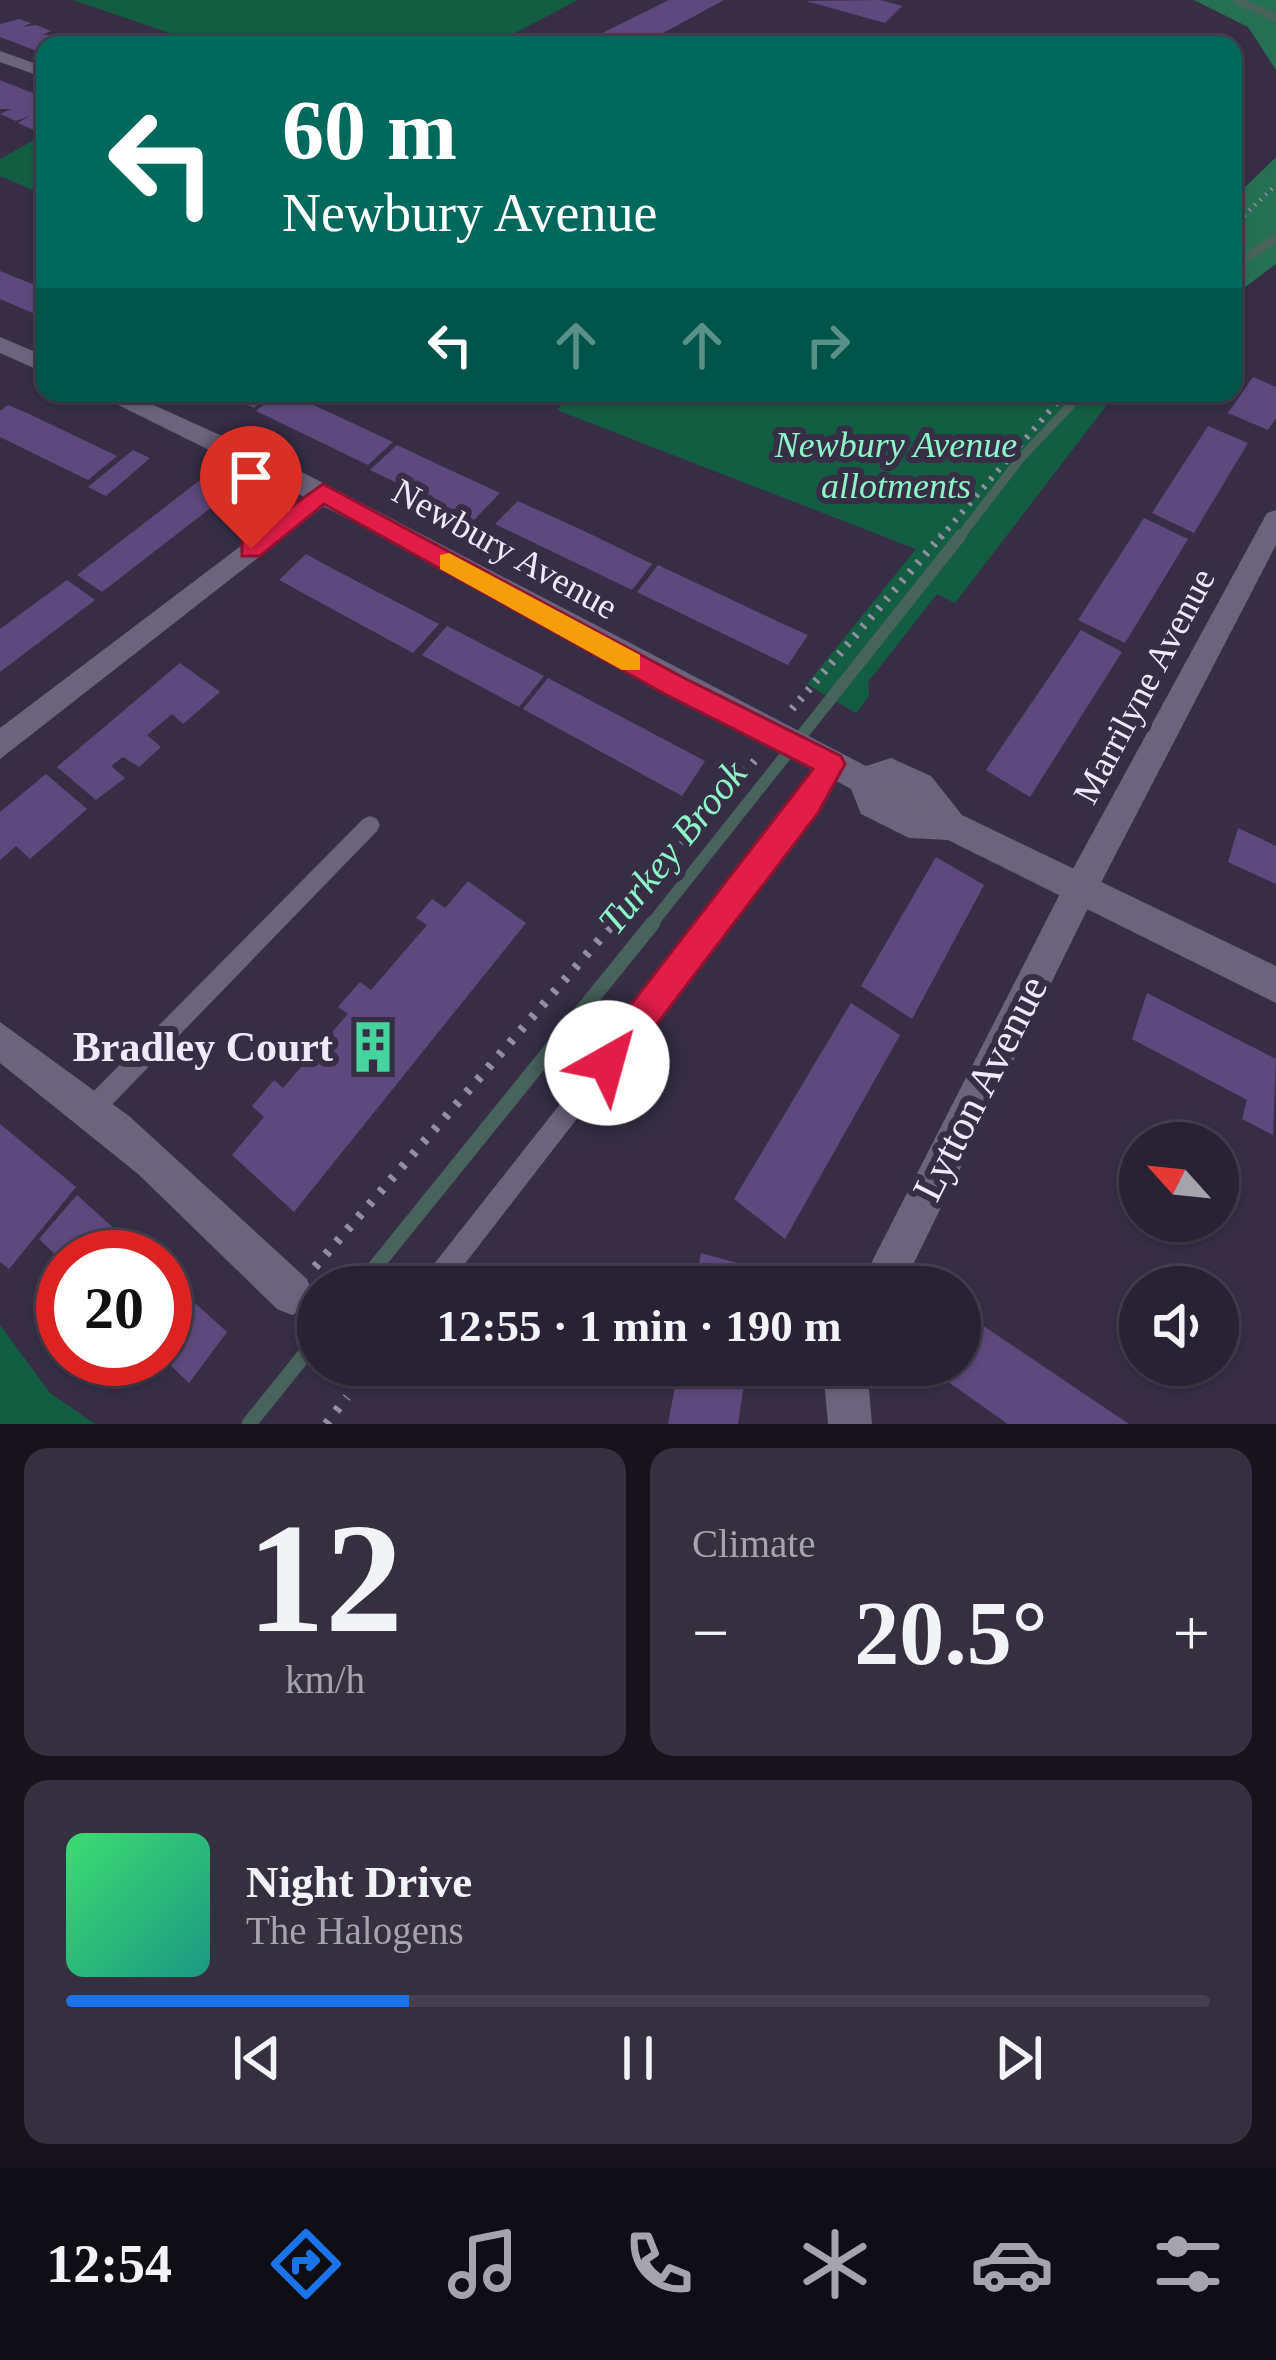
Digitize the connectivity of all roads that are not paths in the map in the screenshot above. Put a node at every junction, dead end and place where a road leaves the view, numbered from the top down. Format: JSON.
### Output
{"nodes":[{"id":1,"x":0,"y":56,"type":"edge"},
{"id":2,"x":36,"y":70,"type":"edge"},
{"id":3,"x":0,"y":344,"type":"edge"},
{"id":4,"x":36,"y":361,"type":"edge"},
{"id":5,"x":126,"y":402,"type":"edge"},
{"id":6,"x":323,"y":493,"type":"junction"},
{"id":7,"x":1276,"y":520,"type":"edge"},
{"id":8,"x":0,"y":746,"type":"edge"},
{"id":9,"x":831,"y":764,"type":"junction"},
{"id":10,"x":370,"y":825,"type":"dead end"},
{"id":11,"x":1081,"y":889,"type":"junction"},
{"id":12,"x":1276,"y":985,"type":"edge"},
{"id":13,"x":0,"y":1040,"type":"edge"},
{"id":14,"x":94,"y":1107,"type":"junction"},
{"id":15,"x":448,"y":1266,"type":"edge"},
{"id":16,"x":891,"y":1266,"type":"edge"},
{"id":17,"x":292,"y":1294,"type":"road end"},
{"id":18,"x":847,"y":1386,"type":"edge"},
{"id":19,"x":850,"y":1424,"type":"edge"}],
"edges":[{"from":1,"to":2,"type":"street"},
{"from":3,"to":4,"type":"street"},
{"from":5,"to":6,"type":"street","name":"Newbury Avenue"},
{"from":6,"to":8,"type":"street"},
{"from":6,"to":9,"type":"street","name":"Newbury Avenue"},
{"from":7,"to":11,"type":"street","name":"Marrilyne Avenue"},
{"from":9,"to":11,"type":"street","name":"Newbury Avenue"},
{"from":9,"to":15,"type":"lane"},
{"from":10,"to":14,"type":"lane"},
{"from":11,"to":12,"type":"street","name":"Newbury Avenue"},
{"from":11,"to":16,"type":"street","name":"Lytton Avenue"},
{"from":13,"to":14,"type":"street"},
{"from":14,"to":17,"type":"street"},
{"from":18,"to":19,"type":"street"}]}
